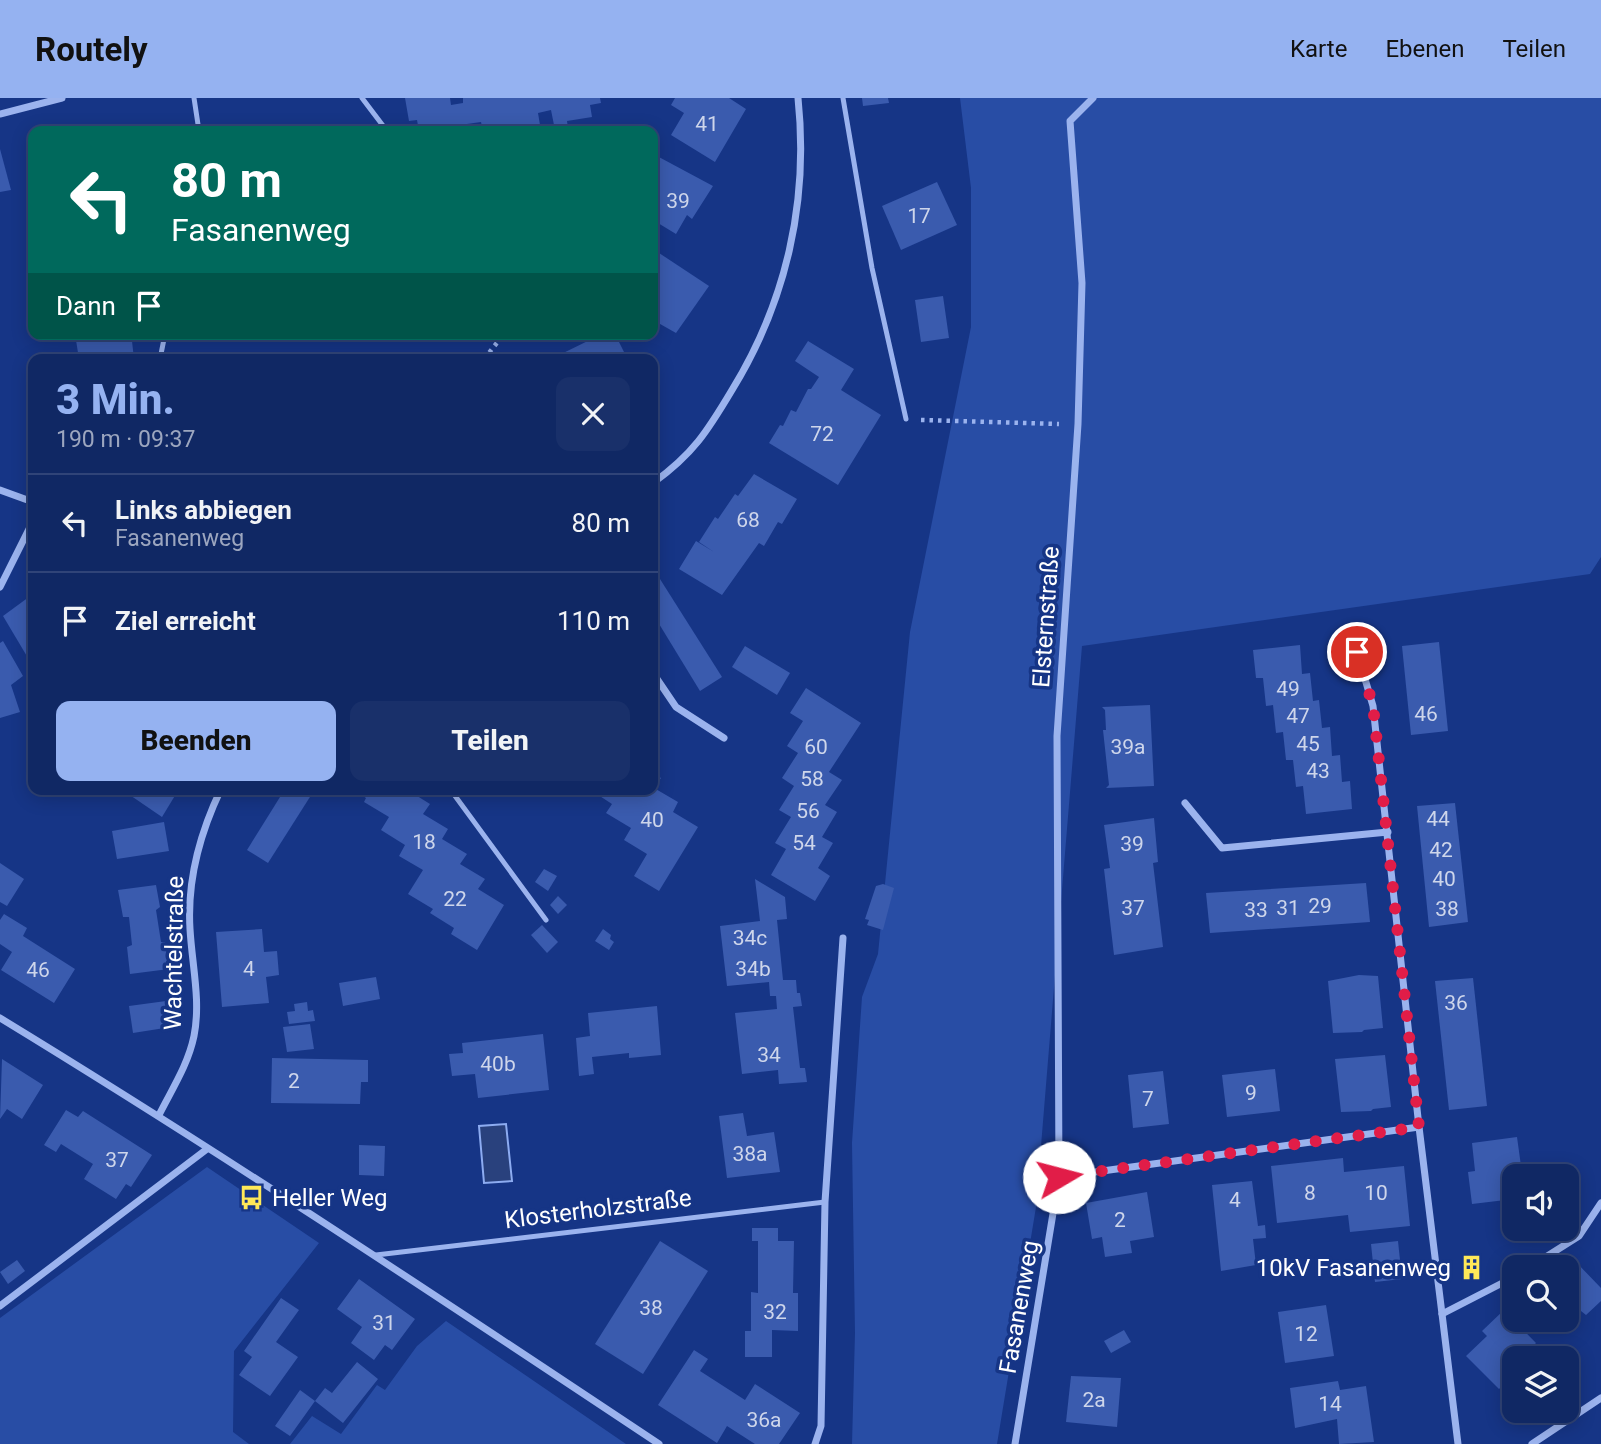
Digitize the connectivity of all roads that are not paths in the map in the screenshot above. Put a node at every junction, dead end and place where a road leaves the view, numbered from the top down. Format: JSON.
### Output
{"nodes":[{"id":1,"x":62,"y":98,"type":"edge"},
{"id":2,"x":194,"y":98,"type":"edge"},
{"id":3,"x":362,"y":98,"type":"edge"},
{"id":4,"x":798,"y":98,"type":"edge"},
{"id":5,"x":843,"y":98,"type":"edge"},
{"id":6,"x":1093,"y":98,"type":"edge"},
{"id":7,"x":0,"y":114,"type":"edge"},
{"id":8,"x":198,"y":126,"type":"edge"},
{"id":9,"x":383,"y":126,"type":"edge"},
{"id":10,"x":906,"y":419,"type":"dead end"},
{"id":11,"x":658,"y":479,"type":"edge"},
{"id":12,"x":0,"y":490,"type":"edge"},
{"id":13,"x":28,"y":500,"type":"edge"},
{"id":14,"x":28,"y":531,"type":"edge"},
{"id":15,"x":0,"y":587,"type":"edge"},
{"id":16,"x":1357,"y":652,"type":"dead end"},
{"id":17,"x":658,"y":680,"type":"edge"},
{"id":18,"x":724,"y":738,"type":"dead end"},
{"id":19,"x":218,"y":795,"type":"edge"},
{"id":20,"x":454,"y":795,"type":"edge"},
{"id":21,"x":1185,"y":803,"type":"dead end"},
{"id":22,"x":1388,"y":832,"type":"junction"},
{"id":23,"x":546,"y":920,"type":"dead end"},
{"id":24,"x":843,"y":938,"type":"dead end"},
{"id":25,"x":0,"y":1018,"type":"edge"},
{"id":26,"x":159,"y":1115,"type":"junction"},
{"id":27,"x":1419,"y":1127,"type":"junction"},
{"id":28,"x":207,"y":1149,"type":"junction"},
{"id":29,"x":1060,"y":1149,"type":"joint"},
{"id":30,"x":1059,"y":1177,"type":"junction"},
{"id":31,"x":825,"y":1202,"type":"junction"},
{"id":32,"x":1601,"y":1203,"type":"edge"},
{"id":33,"x":376,"y":1255,"type":"junction"},
{"id":34,"x":1549,"y":1255,"type":"edge"},
{"id":35,"x":1502,"y":1283,"type":"edge"},
{"id":36,"x":0,"y":1306,"type":"edge"},
{"id":37,"x":1442,"y":1314,"type":"junction"},
{"id":38,"x":1601,"y":1398,"type":"edge"},
{"id":39,"x":659,"y":1444,"type":"edge"},
{"id":40,"x":815,"y":1444,"type":"edge"},
{"id":41,"x":1015,"y":1444,"type":"edge"},
{"id":42,"x":1458,"y":1444,"type":"edge"},
{"id":43,"x":1532,"y":1444,"type":"edge"}],
"edges":[{"from":1,"to":7,"type":"street"},
{"from":2,"to":8,"type":"lane"},
{"from":3,"to":9,"type":"lane"},
{"from":4,"to":11,"type":"street"},
{"from":5,"to":10,"type":"lane"},
{"from":6,"to":29,"type":"street","name":"Elsternstraße"},
{"from":12,"to":13,"type":"street"},
{"from":14,"to":15,"type":"street"},
{"from":16,"to":22,"type":"street"},
{"from":17,"to":18,"type":"street"},
{"from":19,"to":26,"type":"street","name":"Wachtelstraße"},
{"from":20,"to":23,"type":"lane"},
{"from":21,"to":22,"type":"street"},
{"from":22,"to":27,"type":"street"},
{"from":24,"to":31,"type":"street"},
{"from":25,"to":26,"type":"street"},
{"from":26,"to":28,"type":"street"},
{"from":27,"to":30,"type":"street"},
{"from":27,"to":37,"type":"street"},
{"from":28,"to":33,"type":"street"},
{"from":28,"to":36,"type":"street"},
{"from":29,"to":30,"type":"street","name":"Fasanenweg"},
{"from":30,"to":41,"type":"street","name":"Fasanenweg"},
{"from":31,"to":33,"type":"lane","name":"Klosterholzstraße"},
{"from":31,"to":40,"type":"street"},
{"from":32,"to":34,"type":"street"},
{"from":33,"to":39,"type":"street"},
{"from":35,"to":37,"type":"street"},
{"from":37,"to":42,"type":"street"},
{"from":38,"to":43,"type":"street"}]}
